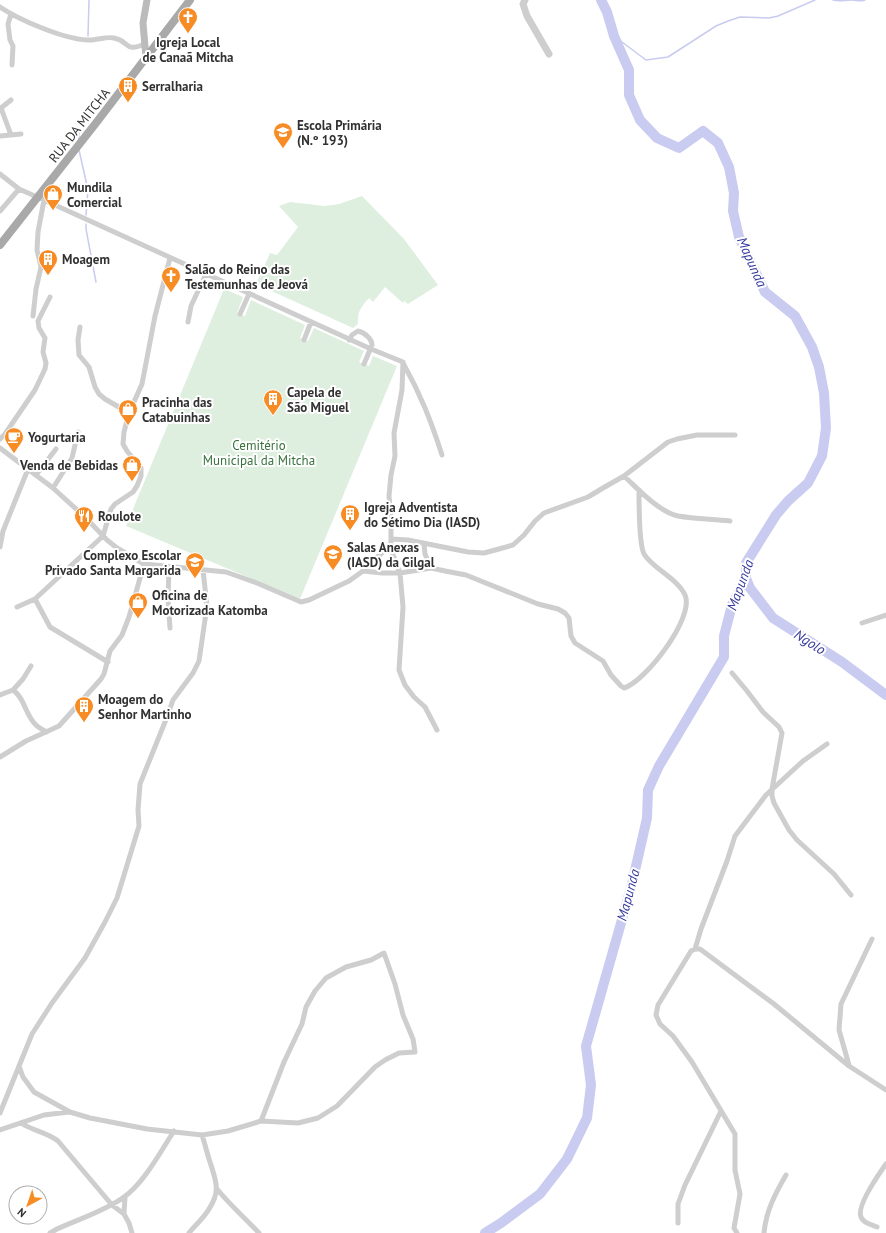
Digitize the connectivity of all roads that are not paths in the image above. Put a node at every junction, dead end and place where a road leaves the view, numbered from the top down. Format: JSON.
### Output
{"nodes":[{"id":1,"x":147,"y":0,"type":"edge"},
{"id":2,"x":190,"y":0,"type":"edge"},
{"id":3,"x":525,"y":0,"type":"edge"},
{"id":4,"x":0,"y":7,"type":"edge"},
{"id":5,"x":11,"y":14,"type":"junction"},
{"id":6,"x":145,"y":44,"type":"junction"},
{"id":7,"x":549,"y":54,"type":"dead end"},
{"id":8,"x":146,"y":58,"type":"junction"},
{"id":9,"x":12,"y":65,"type":"dead end"},
{"id":10,"x":11,"y":100,"type":"dead end"},
{"id":11,"x":11,"y":134,"type":"junction"},
{"id":12,"x":21,"y":134,"type":"dead end"},
{"id":13,"x":0,"y":136,"type":"edge"},
{"id":14,"x":0,"y":174,"type":"edge"},
{"id":15,"x":19,"y":189,"type":"junction"},
{"id":16,"x":41,"y":199,"type":"junction"},
{"id":17,"x":0,"y":211,"type":"edge"},
{"id":18,"x":0,"y":245,"type":"edge"},
{"id":19,"x":170,"y":258,"type":"junction"},
{"id":20,"x":206,"y":274,"type":"junction"},
{"id":21,"x":249,"y":294,"type":"junction"},
{"id":22,"x":50,"y":297,"type":"dead end"},
{"id":23,"x":240,"y":314,"type":"dead end"},
{"id":24,"x":33,"y":316,"type":"dead end"},
{"id":25,"x":188,"y":322,"type":"dead end"},
{"id":26,"x":311,"y":322,"type":"junction"},
{"id":27,"x":80,"y":327,"type":"dead end"},
{"id":28,"x":304,"y":340,"type":"dead end"},
{"id":29,"x":349,"y":340,"type":"junction"},
{"id":30,"x":371,"y":349,"type":"junction"},
{"id":31,"x":403,"y":362,"type":"junction"},
{"id":32,"x":364,"y":364,"type":"dead end"},
{"id":33,"x":129,"y":412,"type":"junction"},
{"id":34,"x":78,"y":432,"type":"dead end"},
{"id":35,"x":735,"y":435,"type":"dead end"},
{"id":36,"x":0,"y":439,"type":"edge"},
{"id":37,"x":0,"y":449,"type":"edge"},
{"id":38,"x":56,"y":449,"type":"dead end"},
{"id":39,"x":442,"y":455,"type":"dead end"},
{"id":40,"x":28,"y":469,"type":"junction"},
{"id":41,"x":36,"y":475,"type":"junction"},
{"id":42,"x":624,"y":476,"type":"junction"},
{"id":43,"x":53,"y":488,"type":"junction"},
{"id":44,"x":639,"y":490,"type":"junction"},
{"id":45,"x":730,"y":521,"type":"dead end"},
{"id":46,"x":103,"y":536,"type":"junction"},
{"id":47,"x":391,"y":542,"type":"junction"},
{"id":48,"x":424,"y":544,"type":"junction"},
{"id":49,"x":0,"y":547,"type":"edge"},
{"id":50,"x":144,"y":564,"type":"junction"},
{"id":51,"x":169,"y":567,"type":"junction"},
{"id":52,"x":431,"y":568,"type":"junction"},
{"id":53,"x":203,"y":570,"type":"junction"},
{"id":54,"x":363,"y":571,"type":"junction"},
{"id":55,"x":400,"y":572,"type":"junction"},
{"id":56,"x":35,"y":599,"type":"junction"},
{"id":57,"x":18,"y":607,"type":"dead end"},
{"id":58,"x":886,"y":615,"type":"edge"},
{"id":59,"x":862,"y":623,"type":"dead end"},
{"id":60,"x":170,"y":628,"type":"dead end"},
{"id":61,"x":108,"y":662,"type":"junction"},
{"id":62,"x":31,"y":666,"type":"dead end"},
{"id":63,"x":732,"y":673,"type":"dead end"},
{"id":64,"x":13,"y":690,"type":"junction"},
{"id":65,"x":0,"y":695,"type":"edge"},
{"id":66,"x":437,"y":730,"type":"dead end"},
{"id":67,"x":47,"y":732,"type":"junction"},
{"id":68,"x":827,"y":744,"type":"dead end"},
{"id":69,"x":0,"y":757,"type":"edge"},
{"id":70,"x":772,"y":789,"type":"junction"},
{"id":71,"x":851,"y":895,"type":"dead end"},
{"id":72,"x":872,"y":939,"type":"dead end"},
{"id":73,"x":695,"y":949,"type":"junction"},
{"id":74,"x":19,"y":1066,"type":"junction"},
{"id":75,"x":849,"y":1066,"type":"junction"},
{"id":76,"x":886,"y":1090,"type":"edge"},
{"id":77,"x":721,"y":1111,"type":"junction"},
{"id":78,"x":70,"y":1112,"type":"junction"},
{"id":79,"x":0,"y":1113,"type":"edge"},
{"id":80,"x":261,"y":1121,"type":"junction"},
{"id":81,"x":21,"y":1123,"type":"junction"},
{"id":82,"x":0,"y":1130,"type":"edge"},
{"id":83,"x":174,"y":1131,"type":"junction"},
{"id":84,"x":202,"y":1135,"type":"junction"},
{"id":85,"x":886,"y":1164,"type":"edge"},
{"id":86,"x":786,"y":1175,"type":"dead end"},
{"id":87,"x":217,"y":1189,"type":"junction"},
{"id":88,"x":125,"y":1197,"type":"junction"},
{"id":89,"x":112,"y":1205,"type":"junction"},
{"id":90,"x":124,"y":1214,"type":"junction"},
{"id":91,"x":678,"y":1223,"type":"dead end"},
{"id":92,"x":877,"y":1227,"type":"dead end"},
{"id":93,"x":50,"y":1233,"type":"edge"},
{"id":94,"x":132,"y":1233,"type":"edge"},
{"id":95,"x":189,"y":1233,"type":"edge"},
{"id":96,"x":259,"y":1233,"type":"edge"},
{"id":97,"x":737,"y":1233,"type":"edge"},
{"id":98,"x":764,"y":1233,"type":"edge"}],
"edges":[{"from":1,"to":6,"type":"main road"},
{"from":2,"to":8,"type":"main road","name":"RUA DA MITCHA"},
{"from":3,"to":7,"type":"street"},
{"from":4,"to":5,"type":"street"},
{"from":5,"to":6,"type":"street"},
{"from":5,"to":9,"type":"street"},
{"from":6,"to":8,"type":"main road"},
{"from":8,"to":16,"type":"main road","name":"RUA DA MITCHA"},
{"from":10,"to":11,"type":"street"},
{"from":11,"to":12,"type":"street"},
{"from":11,"to":13,"type":"street"},
{"from":14,"to":15,"type":"street"},
{"from":15,"to":16,"type":"street"},
{"from":15,"to":17,"type":"street"},
{"from":16,"to":18,"type":"main road","name":"RUA DA MITCHA"},
{"from":16,"to":19,"type":"street"},
{"from":16,"to":24,"type":"street"},
{"from":19,"to":20,"type":"street"},
{"from":19,"to":33,"type":"street"},
{"from":20,"to":21,"type":"street"},
{"from":20,"to":25,"type":"street"},
{"from":21,"to":23,"type":"street"},
{"from":21,"to":26,"type":"street"},
{"from":22,"to":36,"type":"street"},
{"from":26,"to":28,"type":"street"},
{"from":26,"to":29,"type":"street"},
{"from":27,"to":33,"type":"street"},
{"from":29,"to":30,"type":"street"},
{"from":29,"to":30,"type":"street"},
{"from":30,"to":31,"type":"street"},
{"from":30,"to":32,"type":"street"},
{"from":31,"to":39,"type":"street"},
{"from":31,"to":47,"type":"street"},
{"from":33,"to":46,"type":"street"},
{"from":34,"to":43,"type":"street"},
{"from":35,"to":42,"type":"street"},
{"from":37,"to":40,"type":"street"},
{"from":38,"to":41,"type":"street"},
{"from":40,"to":41,"type":"street"},
{"from":40,"to":49,"type":"street"},
{"from":41,"to":43,"type":"street"},
{"from":42,"to":44,"type":"street"},
{"from":42,"to":48,"type":"street"},
{"from":43,"to":46,"type":"street"},
{"from":44,"to":45,"type":"street"},
{"from":44,"to":52,"type":"street"},
{"from":46,"to":50,"type":"street"},
{"from":46,"to":56,"type":"street"},
{"from":47,"to":48,"type":"street"},
{"from":47,"to":54,"type":"street"},
{"from":47,"to":55,"type":"street"},
{"from":48,"to":52,"type":"street"},
{"from":50,"to":51,"type":"street"},
{"from":50,"to":61,"type":"street"},
{"from":51,"to":53,"type":"street"},
{"from":51,"to":60,"type":"street"},
{"from":52,"to":55,"type":"street"},
{"from":53,"to":54,"type":"street"},
{"from":53,"to":74,"type":"street"},
{"from":54,"to":55,"type":"street"},
{"from":55,"to":66,"type":"street"},
{"from":56,"to":57,"type":"street"},
{"from":56,"to":61,"type":"street"},
{"from":58,"to":59,"type":"street"},
{"from":61,"to":67,"type":"street"},
{"from":62,"to":64,"type":"street"},
{"from":63,"to":70,"type":"street"},
{"from":64,"to":65,"type":"street"},
{"from":64,"to":67,"type":"street"},
{"from":67,"to":69,"type":"street"},
{"from":68,"to":70,"type":"street"},
{"from":70,"to":71,"type":"street"},
{"from":70,"to":73,"type":"street"},
{"from":72,"to":75,"type":"street"},
{"from":73,"to":75,"type":"street"},
{"from":73,"to":77,"type":"street"},
{"from":74,"to":78,"type":"street"},
{"from":74,"to":79,"type":"street"},
{"from":75,"to":76,"type":"street"},
{"from":77,"to":91,"type":"street"},
{"from":77,"to":97,"type":"street"},
{"from":78,"to":81,"type":"street"},
{"from":78,"to":83,"type":"street"},
{"from":80,"to":80,"type":"street"},
{"from":80,"to":84,"type":"street"},
{"from":81,"to":82,"type":"street"},
{"from":81,"to":89,"type":"street"},
{"from":83,"to":84,"type":"street"},
{"from":83,"to":88,"type":"street"},
{"from":84,"to":87,"type":"street"},
{"from":85,"to":92,"type":"street"},
{"from":86,"to":98,"type":"street"},
{"from":87,"to":95,"type":"street"},
{"from":87,"to":96,"type":"street"},
{"from":88,"to":89,"type":"street"},
{"from":88,"to":90,"type":"street"},
{"from":89,"to":90,"type":"street"},
{"from":89,"to":93,"type":"street"},
{"from":90,"to":94,"type":"street"}]}
